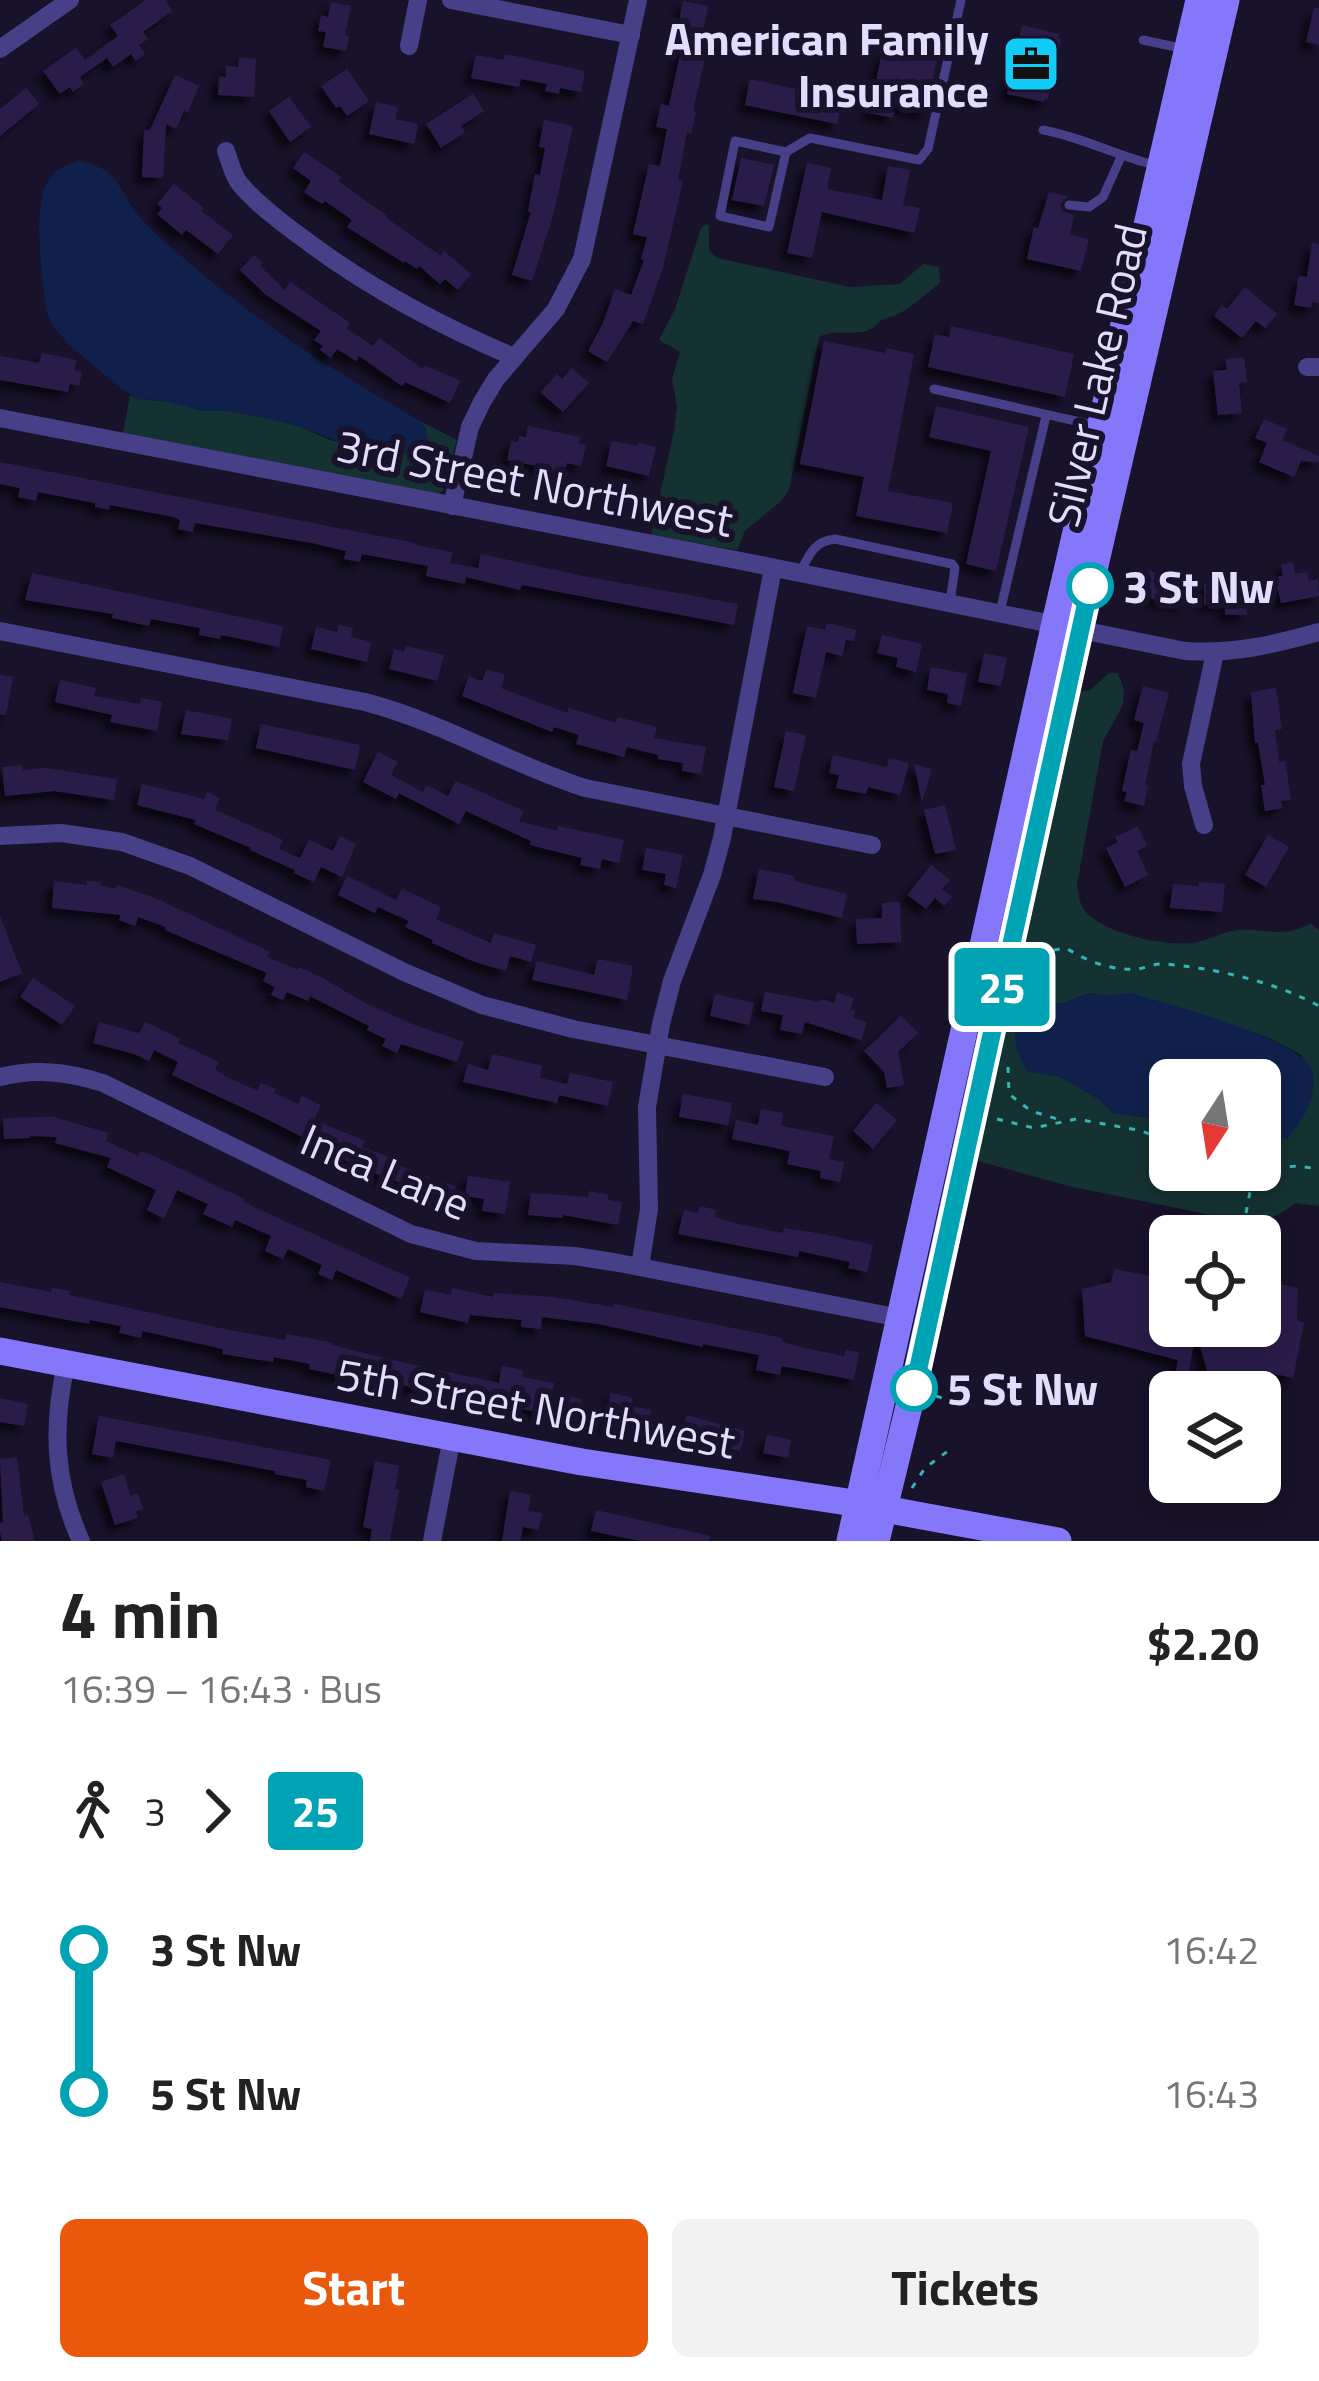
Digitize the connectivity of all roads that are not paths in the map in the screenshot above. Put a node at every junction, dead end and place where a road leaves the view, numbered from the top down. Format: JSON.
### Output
{"nodes":[{"id":1,"x":70,"y":0,"type":"edge"},
{"id":2,"x":418,"y":0,"type":"edge"},
{"id":3,"x":451,"y":0,"type":"edge"},
{"id":4,"x":638,"y":0,"type":"edge"},
{"id":5,"x":961,"y":0,"type":"edge"},
{"id":6,"x":1199,"y":0,"type":"edge"},
{"id":7,"x":1226,"y":0,"type":"edge"},
{"id":8,"x":631,"y":35,"type":"junction"},
{"id":9,"x":1143,"y":40,"type":"dead end"},
{"id":10,"x":409,"y":46,"type":"dead end"},
{"id":11,"x":0,"y":49,"type":"edge"},
{"id":12,"x":1200,"y":53,"type":"junction"},
{"id":13,"x":1043,"y":130,"type":"dead end"},
{"id":14,"x":226,"y":151,"type":"dead end"},
{"id":15,"x":786,"y":152,"type":"junction"},
{"id":16,"x":1121,"y":157,"type":"junction"},
{"id":17,"x":1161,"y":166,"type":"junction"},
{"id":18,"x":1069,"y":205,"type":"dead end"},
{"id":19,"x":514,"y":357,"type":"junction"},
{"id":20,"x":934,"y":389,"type":"dead end"},
{"id":21,"x":1046,"y":416,"type":"junction"},
{"id":22,"x":0,"y":418,"type":"edge"},
{"id":23,"x":1100,"y":427,"type":"junction"},
{"id":24,"x":452,"y":506,"type":"junction"},
{"id":25,"x":773,"y":568,"type":"junction"},
{"id":26,"x":800,"y":573,"type":"junction"},
{"id":27,"x":950,"y":602,"type":"junction"},
{"id":28,"x":1000,"y":612,"type":"junction"},
{"id":29,"x":1068,"y":627,"type":"junction"},
{"id":30,"x":0,"y":631,"type":"edge"},
{"id":31,"x":1319,"y":632,"type":"edge"},
{"id":32,"x":1215,"y":653,"type":"junction"},
{"id":33,"x":725,"y":817,"type":"junction"},
{"id":34,"x":1204,"y":825,"type":"dead end"},
{"id":35,"x":0,"y":836,"type":"edge"},
{"id":36,"x":872,"y":845,"type":"dead end"},
{"id":37,"x":657,"y":1045,"type":"junction"},
{"id":38,"x":0,"y":1077,"type":"edge"},
{"id":39,"x":825,"y":1077,"type":"dead end"},
{"id":40,"x":640,"y":1267,"type":"junction"},
{"id":41,"x":900,"y":1318,"type":"junction"},
{"id":42,"x":0,"y":1351,"type":"edge"},
{"id":43,"x":66,"y":1364,"type":"junction"},
{"id":44,"x":452,"y":1438,"type":"junction"},
{"id":45,"x":871,"y":1508,"type":"junction"},
{"id":46,"x":81,"y":1541,"type":"edge"},
{"id":47,"x":432,"y":1541,"type":"edge"},
{"id":48,"x":850,"y":1541,"type":"edge"},
{"id":49,"x":876,"y":1541,"type":"edge"},
{"id":50,"x":1058,"y":1541,"type":"edge"}],
"edges":[{"from":1,"to":11,"type":"street"},
{"from":2,"to":10,"type":"street"},
{"from":3,"to":8,"type":"street"},
{"from":4,"to":8,"type":"street"},
{"from":5,"to":15,"type":"lane"},
{"from":6,"to":12,"type":"main road"},
{"from":7,"to":12,"type":"main road","name":"Silver Lake Road"},
{"from":8,"to":19,"type":"street"},
{"from":9,"to":12,"type":"lane"},
{"from":12,"to":17,"type":"main road"},
{"from":12,"to":29,"type":"main road","name":"Silver Lake Road"},
{"from":13,"to":16,"type":"lane"},
{"from":14,"to":19,"type":"street"},
{"from":15,"to":15,"type":"lane"},
{"from":16,"to":17,"type":"lane"},
{"from":16,"to":18,"type":"lane"},
{"from":17,"to":23,"type":"main road"},
{"from":19,"to":24,"type":"street"},
{"from":20,"to":21,"type":"lane"},
{"from":21,"to":23,"type":"lane"},
{"from":21,"to":28,"type":"lane"},
{"from":22,"to":24,"type":"street","name":"3rd Street Northwest"},
{"from":23,"to":29,"type":"main road"},
{"from":24,"to":25,"type":"street","name":"3rd Street Northwest"},
{"from":25,"to":26,"type":"street","name":"3rd Street Northwest"},
{"from":25,"to":33,"type":"street"},
{"from":26,"to":27,"type":"street","name":"3rd Street Northwest"},
{"from":26,"to":27,"type":"lane"},
{"from":27,"to":28,"type":"street","name":"3rd Street Northwest"},
{"from":28,"to":29,"type":"street","name":"3rd Street Northwest"},
{"from":29,"to":32,"type":"street","name":"3rd Street Northwest"},
{"from":29,"to":41,"type":"main road"},
{"from":29,"to":45,"type":"main road","name":"Silver Lake Road"},
{"from":30,"to":33,"type":"street"},
{"from":31,"to":32,"type":"street","name":"3rd Street Northwest"},
{"from":32,"to":34,"type":"street"},
{"from":33,"to":36,"type":"street"},
{"from":33,"to":37,"type":"street"},
{"from":35,"to":37,"type":"street"},
{"from":37,"to":39,"type":"street"},
{"from":37,"to":40,"type":"street"},
{"from":38,"to":40,"type":"street","name":"Inca Lane"},
{"from":40,"to":41,"type":"street","name":"Inca Lane"},
{"from":41,"to":45,"type":"main road"},
{"from":42,"to":43,"type":"main road","name":"5th Street Northwest"},
{"from":43,"to":44,"type":"main road","name":"5th Street Northwest"},
{"from":43,"to":46,"type":"street"},
{"from":44,"to":45,"type":"main road","name":"5th Street Northwest"},
{"from":44,"to":47,"type":"street"},
{"from":45,"to":48,"type":"main road"},
{"from":45,"to":49,"type":"main road","name":"Silver Lake Road"},
{"from":45,"to":50,"type":"main road","name":"5th Street Northwest"}]}
